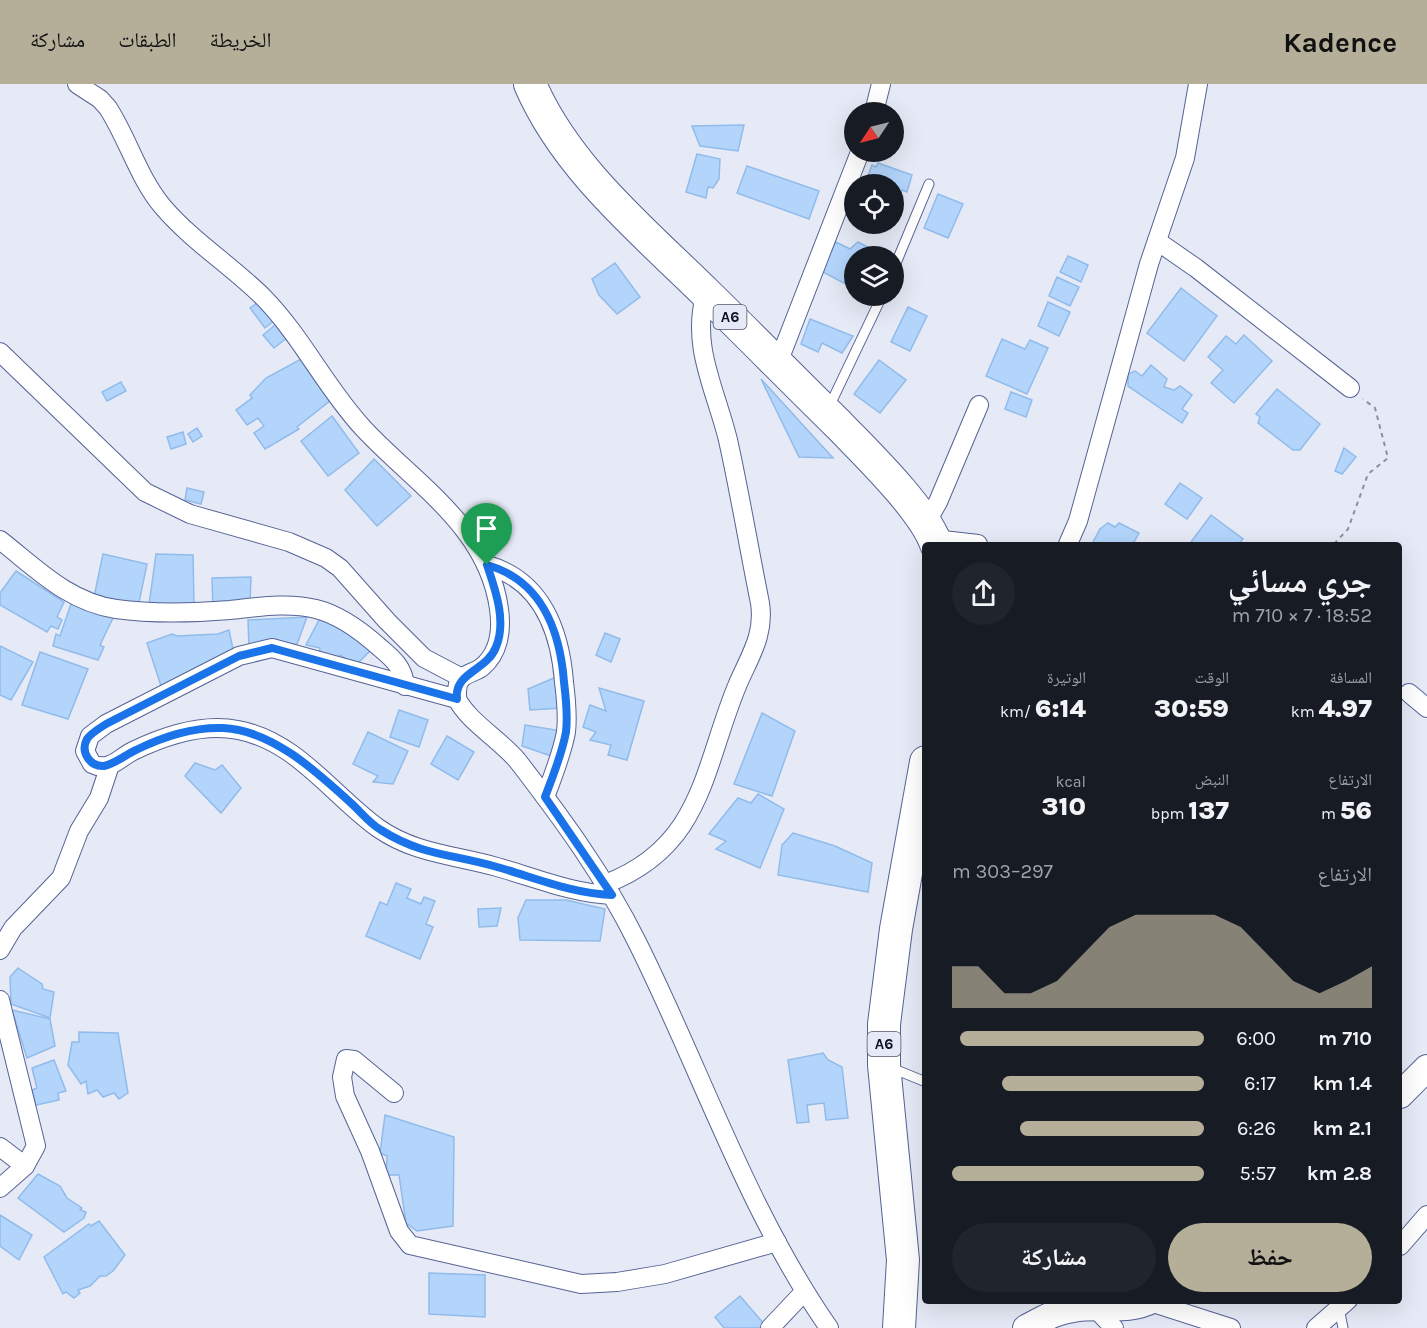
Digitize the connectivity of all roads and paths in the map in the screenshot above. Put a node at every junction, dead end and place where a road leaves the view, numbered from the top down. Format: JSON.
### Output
{"nodes":[{"id":1,"x":77,"y":84,"type":"edge"},
{"id":2,"x":530,"y":84,"type":"edge"},
{"id":3,"x":881,"y":84,"type":"edge"},
{"id":4,"x":1198,"y":84,"type":"edge"},
{"id":5,"x":876,"y":102,"type":"edge"},
{"id":6,"x":856,"y":162,"type":"edge"},
{"id":7,"x":929,"y":184,"type":"dead end"},
{"id":8,"x":1157,"y":242,"type":"junction"},
{"id":9,"x":903,"y":246,"type":"edge"},
{"id":10,"x":706,"y":293,"type":"junction"},
{"id":11,"x":877,"y":306,"type":"edge"},
{"id":12,"x":4,"y":359,"type":"edge"},
{"id":13,"x":778,"y":363,"type":"junction"},
{"id":14,"x":1350,"y":388,"type":"joint"},
{"id":15,"x":979,"y":405,"type":"dead end"},
{"id":16,"x":826,"y":412,"type":"junction"},
{"id":17,"x":932,"y":536,"type":"edge"},
{"id":18,"x":0,"y":540,"type":"edge"},
{"id":19,"x":966,"y":542,"type":"edge"},
{"id":20,"x":1069,"y":542,"type":"edge"},
{"id":21,"x":1336,"y":542,"type":"edge"},
{"id":22,"x":487,"y":565,"type":"junction"},
{"id":23,"x":462,"y":678,"type":"junction"},
{"id":24,"x":405,"y":686,"type":"junction"},
{"id":25,"x":1408,"y":693,"type":"dead end"},
{"id":26,"x":457,"y":699,"type":"junction"},
{"id":27,"x":1427,"y":708,"type":"edge"},
{"id":28,"x":110,"y":765,"type":"junction"},
{"id":29,"x":922,"y":785,"type":"edge"},
{"id":30,"x":545,"y":797,"type":"junction"},
{"id":31,"x":608,"y":889,"type":"junction"},
{"id":32,"x":0,"y":950,"type":"edge"},
{"id":33,"x":0,"y":1000,"type":"edge"},
{"id":34,"x":884,"y":1065,"type":"junction"},
{"id":35,"x":1427,"y":1068,"type":"edge"},
{"id":36,"x":922,"y":1080,"type":"edge"},
{"id":37,"x":394,"y":1093,"type":"dead end"},
{"id":38,"x":1402,"y":1093,"type":"edge"},
{"id":39,"x":0,"y":1147,"type":"edge"},
{"id":40,"x":25,"y":1166,"type":"junction"},
{"id":41,"x":0,"y":1188,"type":"edge"},
{"id":42,"x":1427,"y":1215,"type":"edge"},
{"id":43,"x":777,"y":1242,"type":"junction"},
{"id":44,"x":1402,"y":1244,"type":"edge"},
{"id":45,"x":804,"y":1292,"type":"junction"},
{"id":46,"x":1141,"y":1304,"type":"edge"},
{"id":47,"x":1160,"y":1304,"type":"edge"},
{"id":48,"x":1343,"y":1304,"type":"edge"},
{"id":49,"x":1101,"y":1311,"type":"edge"},
{"id":50,"x":770,"y":1328,"type":"edge"},
{"id":51,"x":829,"y":1328,"type":"edge"},
{"id":52,"x":899,"y":1328,"type":"edge"},
{"id":53,"x":1026,"y":1328,"type":"edge"},
{"id":54,"x":1231,"y":1328,"type":"edge"},
{"id":55,"x":1316,"y":1328,"type":"edge"},
{"id":56,"x":1343,"y":1328,"type":"edge"}],
"edges":[{"from":1,"to":22,"type":"street"},
{"from":2,"to":10,"type":"highway","number":"A6"},
{"from":3,"to":5,"type":"street"},
{"from":4,"to":8,"type":"street"},
{"from":6,"to":13,"type":"street"},
{"from":7,"to":9,"type":"lane"},
{"from":8,"to":14,"type":"street"},
{"from":8,"to":20,"type":"street"},
{"from":10,"to":13,"type":"highway","number":"A6"},
{"from":10,"to":31,"type":"street"},
{"from":11,"to":16,"type":"lane"},
{"from":12,"to":23,"type":"street"},
{"from":13,"to":16,"type":"highway","number":"A6"},
{"from":14,"to":21,"type":"path"},
{"from":15,"to":17,"type":"street"},
{"from":16,"to":17,"type":"highway","number":"A6"},
{"from":17,"to":19,"type":"street"},
{"from":18,"to":24,"type":"street"},
{"from":22,"to":23,"type":"street"},
{"from":22,"to":30,"type":"street"},
{"from":23,"to":26,"type":"street"},
{"from":24,"to":26,"type":"street"},
{"from":24,"to":28,"type":"street"},
{"from":25,"to":27,"type":"street"},
{"from":26,"to":30,"type":"street"},
{"from":28,"to":31,"type":"street"},
{"from":28,"to":32,"type":"street"},
{"from":29,"to":34,"type":"highway","number":"A6"},
{"from":30,"to":31,"type":"street"},
{"from":31,"to":43,"type":"street"},
{"from":33,"to":40,"type":"street"},
{"from":34,"to":36,"type":"lane"},
{"from":34,"to":52,"type":"highway","number":"A6"},
{"from":35,"to":38,"type":"street"},
{"from":37,"to":43,"type":"street"},
{"from":39,"to":40,"type":"street"},
{"from":40,"to":41,"type":"street"},
{"from":42,"to":44,"type":"street"},
{"from":43,"to":45,"type":"street"},
{"from":45,"to":50,"type":"street"},
{"from":45,"to":51,"type":"street"},
{"from":46,"to":49,"type":"street"},
{"from":47,"to":54,"type":"street"},
{"from":48,"to":55,"type":"street"},
{"from":48,"to":56,"type":"lane"},
{"from":49,"to":53,"type":"street"}]}
